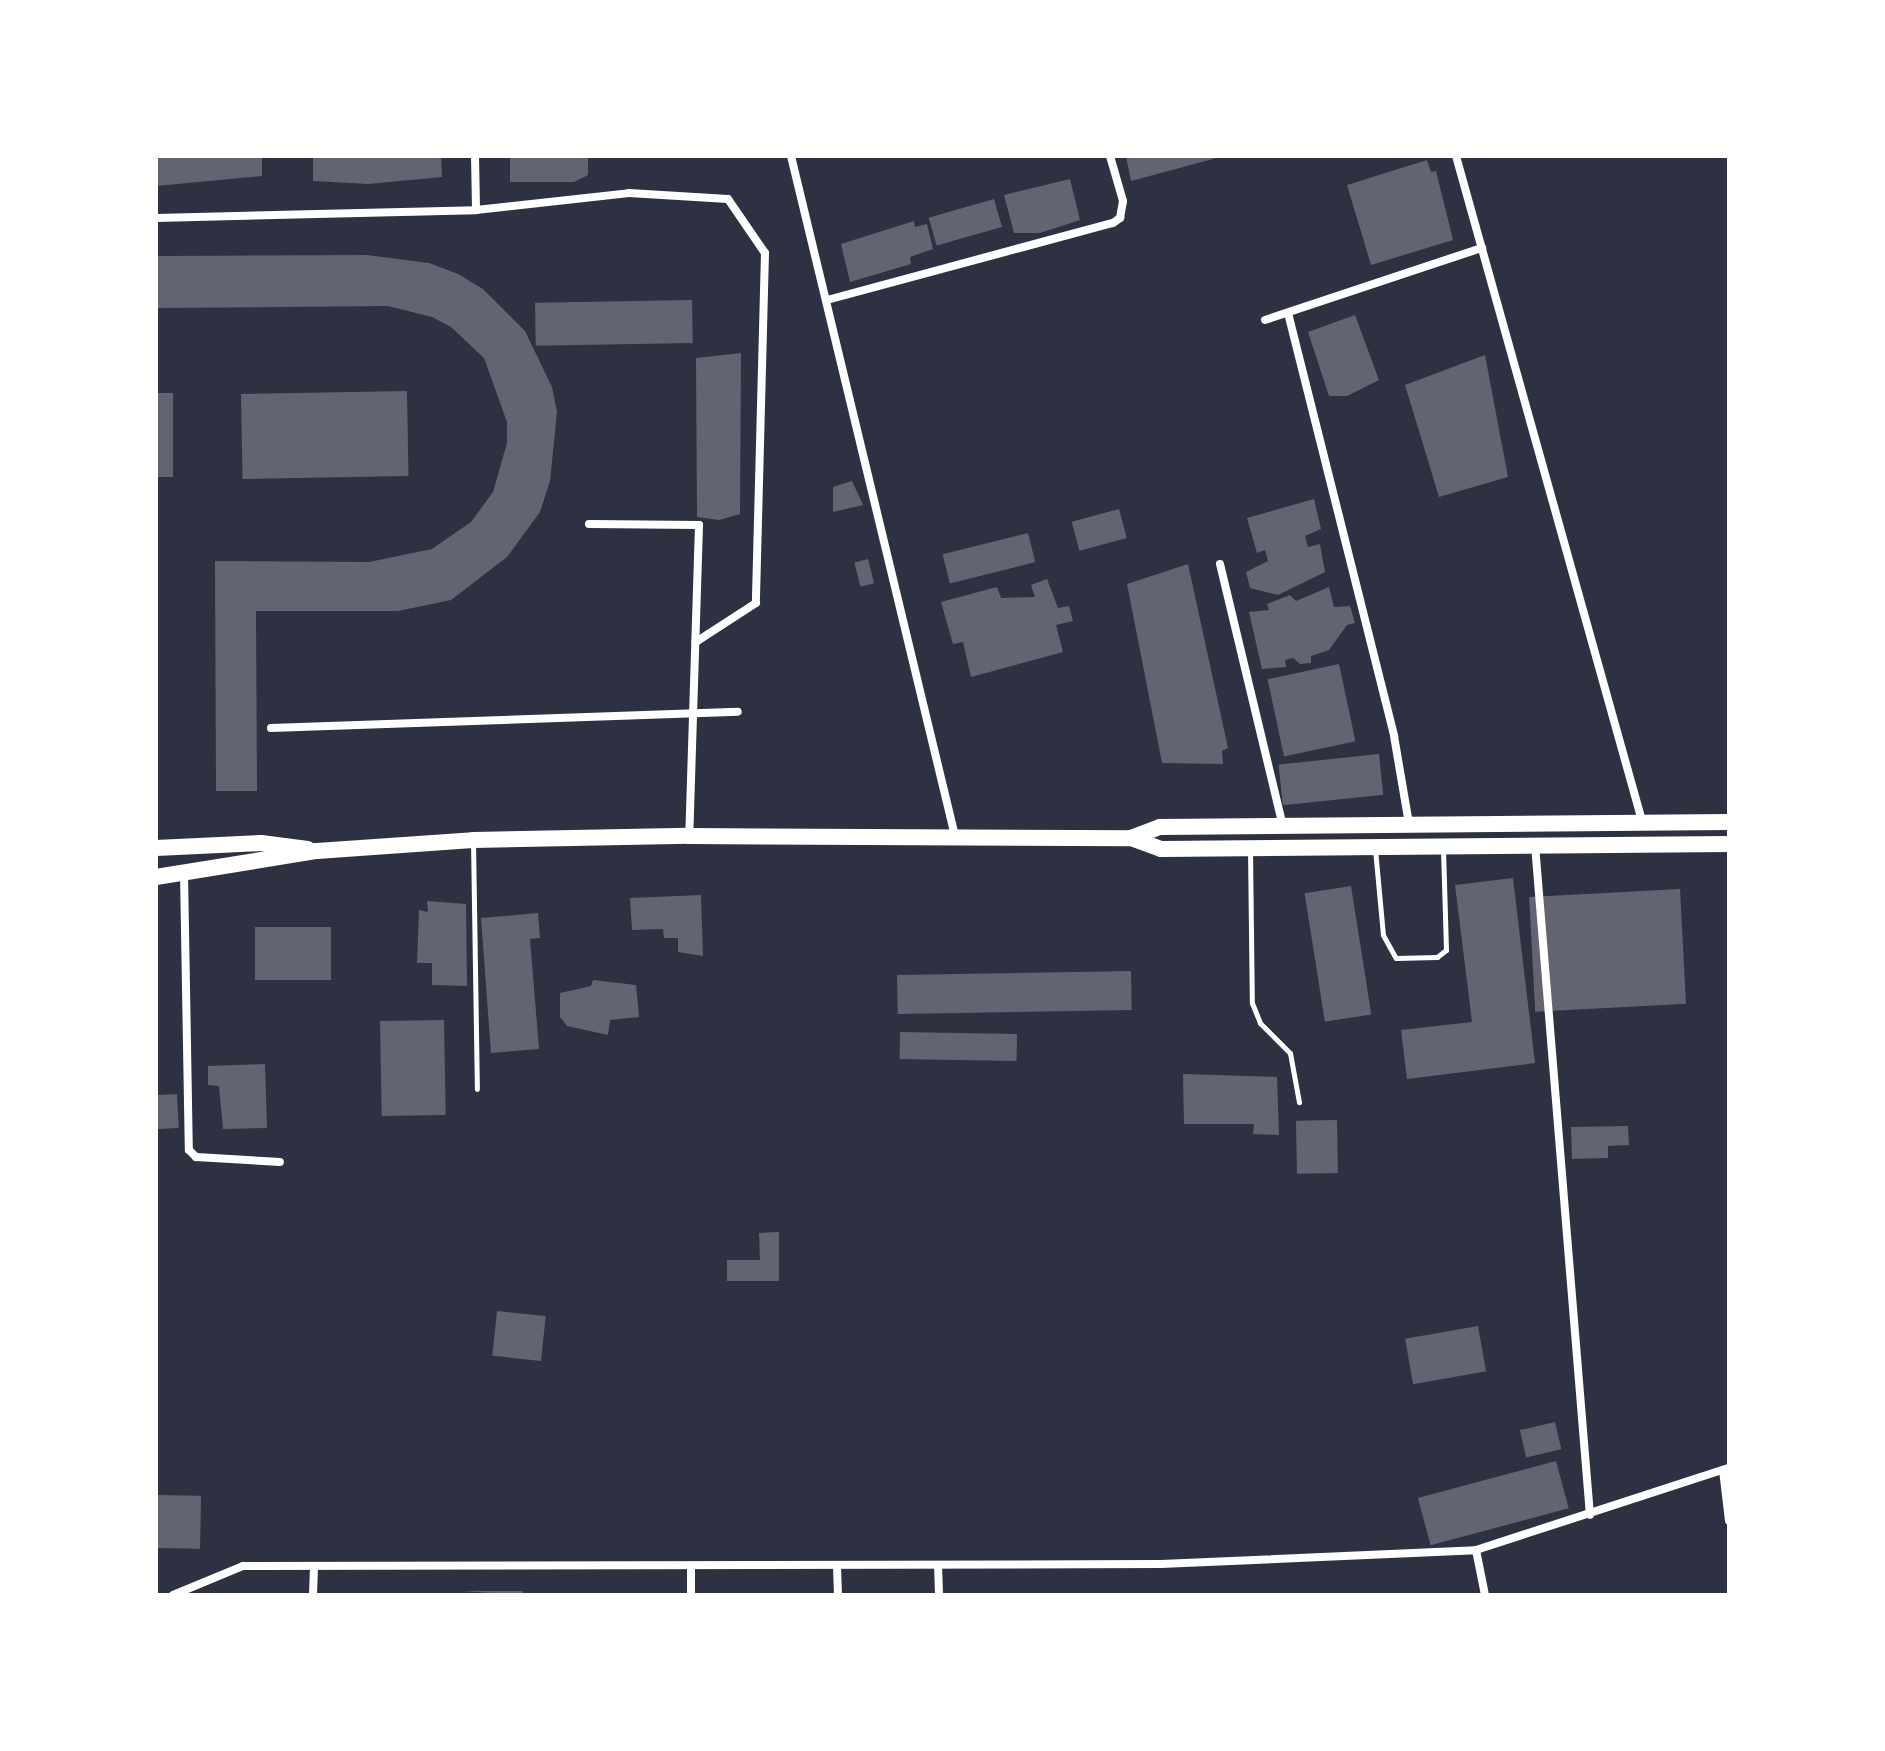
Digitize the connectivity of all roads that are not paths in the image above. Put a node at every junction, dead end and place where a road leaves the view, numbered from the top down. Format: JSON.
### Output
{"nodes":[{"id":1,"x":475,"y":156,"type":"edge"},
{"id":2,"x":791,"y":156,"type":"edge"},
{"id":3,"x":1110,"y":156,"type":"edge"},
{"id":4,"x":1456,"y":156,"type":"edge"},
{"id":5,"x":476,"y":210,"type":"junction"},
{"id":6,"x":156,"y":218,"type":"edge"},
{"id":7,"x":1482,"y":248,"type":"junction"},
{"id":8,"x":827,"y":300,"type":"junction"},
{"id":9,"x":1288,"y":313,"type":"junction"},
{"id":10,"x":1265,"y":320,"type":"dead end"},
{"id":11,"x":589,"y":524,"type":"dead end"},
{"id":12,"x":1220,"y":564,"type":"dead end"},
{"id":13,"x":696,"y":642,"type":"junction"},
{"id":14,"x":738,"y":712,"type":"dead end"},
{"id":15,"x":694,"y":715,"type":"junction"},
{"id":16,"x":271,"y":728,"type":"dead end"},
{"id":17,"x":1642,"y":821,"type":"junction"},
{"id":18,"x":1729,"y":822,"type":"edge"},
{"id":19,"x":1409,"y":824,"type":"junction"},
{"id":20,"x":1283,"y":827,"type":"junction"},
{"id":21,"x":689,"y":836,"type":"junction"},
{"id":22,"x":955,"y":836,"type":"junction"},
{"id":23,"x":1131,"y":838,"type":"junction"},
{"id":24,"x":473,"y":840,"type":"junction"},
{"id":25,"x":1534,"y":844,"type":"junction"},
{"id":26,"x":1729,"y":844,"type":"edge"},
{"id":27,"x":1442,"y":846,"type":"junction"},
{"id":28,"x":156,"y":848,"type":"edge"},
{"id":29,"x":1375,"y":848,"type":"junction"},
{"id":30,"x":1250,"y":849,"type":"junction"},
{"id":31,"x":317,"y":851,"type":"junction"},
{"id":32,"x":184,"y":873,"type":"junction"},
{"id":33,"x":156,"y":877,"type":"edge"},
{"id":34,"x":477,"y":1089,"type":"dead end"},
{"id":35,"x":1299,"y":1102,"type":"dead end"},
{"id":36,"x":280,"y":1162,"type":"dead end"},
{"id":37,"x":1726,"y":1469,"type":"edge"},
{"id":38,"x":1590,"y":1515,"type":"junction"},
{"id":39,"x":1729,"y":1521,"type":"edge"},
{"id":40,"x":1476,"y":1550,"type":"junction"},
{"id":41,"x":938,"y":1565,"type":"junction"},
{"id":42,"x":314,"y":1566,"type":"junction"},
{"id":43,"x":691,"y":1566,"type":"junction"},
{"id":44,"x":837,"y":1566,"type":"junction"},
{"id":45,"x":173,"y":1595,"type":"edge"},
{"id":46,"x":313,"y":1595,"type":"edge"},
{"id":47,"x":691,"y":1595,"type":"edge"},
{"id":48,"x":838,"y":1595,"type":"edge"},
{"id":49,"x":939,"y":1595,"type":"edge"},
{"id":50,"x":1485,"y":1595,"type":"edge"}],
"edges":[{"from":1,"to":5,"type":"street"},
{"from":2,"to":8,"type":"street"},
{"from":3,"to":8,"type":"street"},
{"from":4,"to":7,"type":"street"},
{"from":5,"to":6,"type":"street"},
{"from":5,"to":13,"type":"street"},
{"from":7,"to":9,"type":"street"},
{"from":7,"to":17,"type":"street"},
{"from":8,"to":22,"type":"street"},
{"from":9,"to":10,"type":"street"},
{"from":9,"to":19,"type":"street"},
{"from":11,"to":13,"type":"street"},
{"from":12,"to":20,"type":"street"},
{"from":13,"to":15,"type":"street"},
{"from":14,"to":15,"type":"street"},
{"from":15,"to":16,"type":"street"},
{"from":15,"to":21,"type":"street"},
{"from":17,"to":18,"type":"main road"},
{"from":17,"to":19,"type":"main road"},
{"from":19,"to":20,"type":"main road"},
{"from":20,"to":23,"type":"main road"},
{"from":21,"to":22,"type":"main road"},
{"from":21,"to":24,"type":"main road"},
{"from":22,"to":23,"type":"main road"},
{"from":23,"to":30,"type":"main road"},
{"from":24,"to":31,"type":"main road"},
{"from":24,"to":34,"type":"lane"},
{"from":25,"to":26,"type":"main road"},
{"from":25,"to":27,"type":"main road"},
{"from":25,"to":38,"type":"street"},
{"from":27,"to":29,"type":"main road"},
{"from":27,"to":29,"type":"lane"},
{"from":28,"to":31,"type":"main road"},
{"from":29,"to":30,"type":"main road"},
{"from":30,"to":35,"type":"lane"},
{"from":31,"to":32,"type":"main road"},
{"from":32,"to":33,"type":"main road"},
{"from":32,"to":36,"type":"street"},
{"from":37,"to":38,"type":"street"},
{"from":37,"to":39,"type":"street"},
{"from":38,"to":40,"type":"street"},
{"from":40,"to":41,"type":"street"},
{"from":40,"to":50,"type":"street"},
{"from":41,"to":44,"type":"street"},
{"from":41,"to":49,"type":"street"},
{"from":42,"to":43,"type":"street"},
{"from":42,"to":45,"type":"street"},
{"from":42,"to":46,"type":"street"},
{"from":43,"to":44,"type":"street"},
{"from":43,"to":47,"type":"street"},
{"from":44,"to":48,"type":"street"}]}
